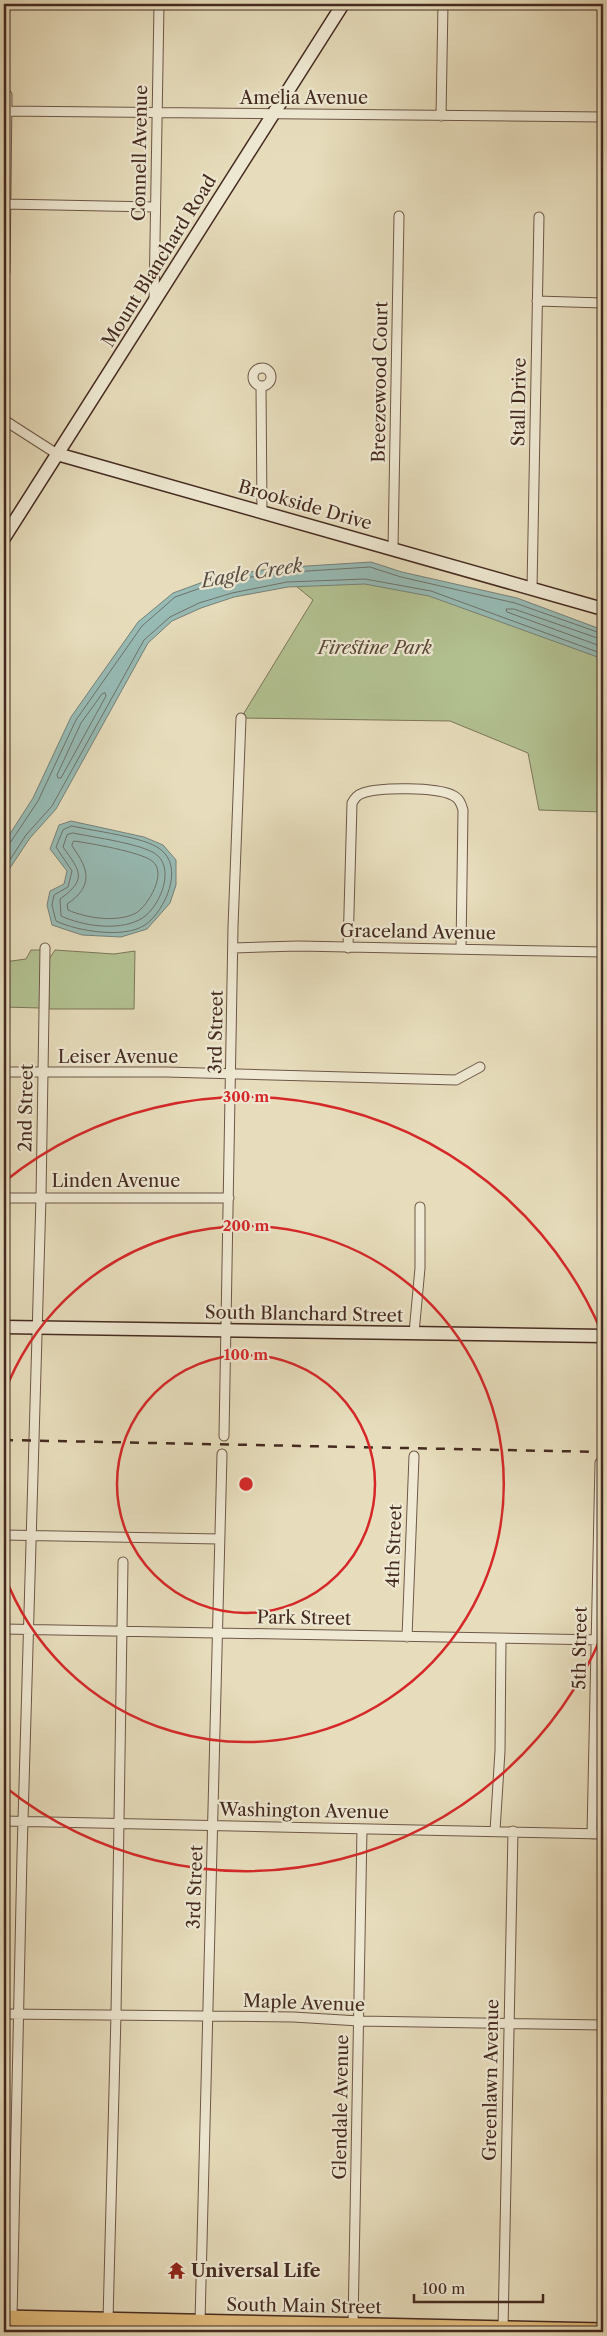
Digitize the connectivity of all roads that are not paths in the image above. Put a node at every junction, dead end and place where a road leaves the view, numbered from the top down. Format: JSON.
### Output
{"nodes":[{"id":1,"x":159,"y":4,"type":"edge"},
{"id":2,"x":343,"y":4,"type":"edge"},
{"id":3,"x":443,"y":4,"type":"edge"},
{"id":4,"x":7,"y":95,"type":"dead end"},
{"id":5,"x":5,"y":111,"type":"edge"},
{"id":6,"x":157,"y":113,"type":"junction"},
{"id":7,"x":274,"y":113,"type":"junction"},
{"id":8,"x":441,"y":116,"type":"junction"},
{"id":9,"x":603,"y":117,"type":"edge"},
{"id":10,"x":5,"y":204,"type":"edge"},
{"id":11,"x":155,"y":207,"type":"junction"},
{"id":12,"x":399,"y":216,"type":"dead end"},
{"id":13,"x":539,"y":217,"type":"dead end"},
{"id":14,"x":5,"y":272,"type":"dead end"},
{"id":15,"x":537,"y":301,"type":"junction"},
{"id":16,"x":154,"y":302,"type":"junction"},
{"id":17,"x":603,"y":303,"type":"edge"},
{"id":18,"x":261,"y":386,"type":"dead end"},
{"id":19,"x":4,"y":420,"type":"edge"},
{"id":20,"x":57,"y":454,"type":"junction"},
{"id":21,"x":262,"y":511,"type":"junction"},
{"id":22,"x":4,"y":538,"type":"edge"},
{"id":23,"x":394,"y":548,"type":"junction"},
{"id":24,"x":532,"y":588,"type":"junction"},
{"id":25,"x":603,"y":609,"type":"edge"},
{"id":26,"x":241,"y":718,"type":"dead end"},
{"id":27,"x":45,"y":948,"type":"dead end"},
{"id":28,"x":233,"y":948,"type":"junction"},
{"id":29,"x":348,"y":948,"type":"junction"},
{"id":30,"x":461,"y":949,"type":"junction"},
{"id":31,"x":603,"y":952,"type":"edge"},
{"id":32,"x":480,"y":1067,"type":"dead end"},
{"id":33,"x":4,"y":1072,"type":"edge"},
{"id":34,"x":43,"y":1073,"type":"junction"},
{"id":35,"x":232,"y":1074,"type":"junction"},
{"id":36,"x":41,"y":1197,"type":"junction"},
{"id":37,"x":4,"y":1198,"type":"edge"},
{"id":38,"x":229,"y":1198,"type":"junction"},
{"id":39,"x":420,"y":1206,"type":"dead end"},
{"id":40,"x":4,"y":1327,"type":"edge"},
{"id":41,"x":37,"y":1327,"type":"junction"},
{"id":42,"x":225,"y":1330,"type":"junction"},
{"id":43,"x":414,"y":1333,"type":"junction"},
{"id":44,"x":603,"y":1336,"type":"edge"},
{"id":45,"x":224,"y":1436,"type":"dead end"},
{"id":46,"x":222,"y":1454,"type":"dead end"},
{"id":47,"x":414,"y":1456,"type":"dead end"},
{"id":48,"x":602,"y":1462,"type":"edge"},
{"id":49,"x":4,"y":1536,"type":"edge"},
{"id":50,"x":31,"y":1536,"type":"junction"},
{"id":51,"x":220,"y":1539,"type":"junction"},
{"id":52,"x":123,"y":1562,"type":"dead end"},
{"id":53,"x":4,"y":1629,"type":"edge"},
{"id":54,"x":28,"y":1630,"type":"junction"},
{"id":55,"x":122,"y":1632,"type":"junction"},
{"id":56,"x":217,"y":1633,"type":"junction"},
{"id":57,"x":407,"y":1637,"type":"junction"},
{"id":58,"x":501,"y":1639,"type":"junction"},
{"id":59,"x":600,"y":1640,"type":"edge"},
{"id":60,"x":4,"y":1821,"type":"edge"},
{"id":61,"x":23,"y":1821,"type":"junction"},
{"id":62,"x":119,"y":1824,"type":"junction"},
{"id":63,"x":213,"y":1826,"type":"junction"},
{"id":64,"x":362,"y":1830,"type":"junction"},
{"id":65,"x":495,"y":1831,"type":"junction"},
{"id":66,"x":513,"y":1832,"type":"junction"},
{"id":67,"x":592,"y":1834,"type":"junction"},
{"id":68,"x":603,"y":1834,"type":"edge"},
{"id":69,"x":4,"y":2014,"type":"edge"},
{"id":70,"x":19,"y":2014,"type":"junction"},
{"id":71,"x":116,"y":2014,"type":"junction"},
{"id":72,"x":208,"y":2016,"type":"junction"},
{"id":73,"x":359,"y":2021,"type":"junction"},
{"id":74,"x":508,"y":2024,"type":"junction"},
{"id":75,"x":603,"y":2025,"type":"edge"},
{"id":76,"x":8,"y":2318,"type":"edge"},
{"id":77,"x":200,"y":2322,"type":"junction"},
{"id":78,"x":98,"y":2324,"type":"edge"},
{"id":79,"x":353,"y":2326,"type":"junction"},
{"id":80,"x":278,"y":2328,"type":"edge"},
{"id":81,"x":504,"y":2329,"type":"junction"},
{"id":82,"x":423,"y":2330,"type":"edge"},
{"id":83,"x":603,"y":2331,"type":"edge"}],
"edges":[{"from":1,"to":6,"type":"street","name":"Connell Avenue"},
{"from":2,"to":7,"type":"street","name":"Mount Blanchard Road"},
{"from":3,"to":8,"type":"street"},
{"from":4,"to":5,"type":"street"},
{"from":5,"to":6,"type":"street","name":"Amelia Avenue"},
{"from":5,"to":10,"type":"street"},
{"from":6,"to":7,"type":"street","name":"Amelia Avenue"},
{"from":6,"to":11,"type":"street","name":"Connell Avenue"},
{"from":7,"to":8,"type":"street","name":"Amelia Avenue"},
{"from":7,"to":16,"type":"street","name":"Mount Blanchard Road"},
{"from":8,"to":9,"type":"street","name":"Amelia Avenue"},
{"from":10,"to":11,"type":"street"},
{"from":10,"to":14,"type":"street"},
{"from":11,"to":16,"type":"street","name":"Connell Avenue"},
{"from":12,"to":23,"type":"street","name":"Breezewood Court"},
{"from":13,"to":15,"type":"street","name":"Stall Drive"},
{"from":15,"to":17,"type":"street"},
{"from":15,"to":24,"type":"street","name":"Stall Drive"},
{"from":16,"to":20,"type":"street","name":"Mount Blanchard Road"},
{"from":18,"to":21,"type":"street"},
{"from":19,"to":20,"type":"street","name":"Brookside Drive"},
{"from":20,"to":21,"type":"street","name":"Brookside Drive"},
{"from":20,"to":22,"type":"street","name":"Mount Blanchard Road"},
{"from":21,"to":23,"type":"street","name":"Brookside Drive"},
{"from":23,"to":24,"type":"street","name":"Brookside Drive"},
{"from":24,"to":25,"type":"street","name":"Brookside Drive"},
{"from":26,"to":28,"type":"street","name":"3rd Street"},
{"from":27,"to":34,"type":"street","name":"2nd Street"},
{"from":28,"to":29,"type":"street","name":"Graceland Avenue"},
{"from":28,"to":35,"type":"street","name":"3rd Street"},
{"from":29,"to":30,"type":"street","name":"Graceland Avenue"},
{"from":29,"to":30,"type":"street"},
{"from":30,"to":31,"type":"street","name":"Graceland Avenue"},
{"from":32,"to":35,"type":"street","name":"Leiser Avenue"},
{"from":33,"to":34,"type":"street","name":"Leiser Avenue"},
{"from":34,"to":35,"type":"street","name":"Leiser Avenue"},
{"from":34,"to":36,"type":"street","name":"2nd Street"},
{"from":35,"to":38,"type":"street","name":"3rd Street"},
{"from":36,"to":37,"type":"street","name":"Linden Avenue"},
{"from":36,"to":38,"type":"street","name":"Linden Avenue"},
{"from":36,"to":41,"type":"street","name":"2nd Street"},
{"from":38,"to":42,"type":"street","name":"3rd Street"},
{"from":39,"to":43,"type":"street"},
{"from":40,"to":41,"type":"street","name":"South Blanchard Street"},
{"from":41,"to":42,"type":"street","name":"South Blanchard Street"},
{"from":41,"to":50,"type":"street","name":"2nd Street"},
{"from":42,"to":43,"type":"street","name":"South Blanchard Street"},
{"from":42,"to":45,"type":"street","name":"3rd Street"},
{"from":43,"to":44,"type":"street","name":"South Blanchard Street"},
{"from":46,"to":51,"type":"street","name":"3rd Street"},
{"from":47,"to":57,"type":"street","name":"4th Street"},
{"from":48,"to":59,"type":"street","name":"5th Street"},
{"from":49,"to":50,"type":"street"},
{"from":50,"to":51,"type":"street"},
{"from":50,"to":54,"type":"street","name":"2nd Street"},
{"from":51,"to":56,"type":"street","name":"3rd Street"},
{"from":52,"to":55,"type":"street"},
{"from":53,"to":54,"type":"street","name":"Park Street"},
{"from":54,"to":55,"type":"street","name":"Park Street"},
{"from":54,"to":61,"type":"street","name":"2nd Street"},
{"from":55,"to":56,"type":"street","name":"Park Street"},
{"from":55,"to":62,"type":"street"},
{"from":56,"to":57,"type":"street","name":"Park Street"},
{"from":56,"to":63,"type":"street","name":"3rd Street"},
{"from":57,"to":58,"type":"street","name":"Park Street"},
{"from":58,"to":59,"type":"street","name":"Park Street"},
{"from":58,"to":65,"type":"street"},
{"from":59,"to":67,"type":"street","name":"5th Street"},
{"from":60,"to":61,"type":"street","name":"Washington Avenue"},
{"from":61,"to":62,"type":"street","name":"Washington Avenue"},
{"from":61,"to":70,"type":"street","name":"2nd Street"},
{"from":62,"to":63,"type":"street","name":"Washington Avenue"},
{"from":62,"to":71,"type":"street"},
{"from":63,"to":64,"type":"street","name":"Washington Avenue"},
{"from":63,"to":72,"type":"street","name":"3rd Street"},
{"from":64,"to":65,"type":"street","name":"Washington Avenue"},
{"from":64,"to":73,"type":"street","name":"Glendale Avenue"},
{"from":65,"to":66,"type":"street","name":"Washington Avenue"},
{"from":66,"to":67,"type":"street","name":"Washington Avenue"},
{"from":66,"to":74,"type":"street","name":"Greenlawn Avenue"},
{"from":67,"to":68,"type":"street","name":"Washington Avenue"},
{"from":69,"to":70,"type":"street","name":"Maple Avenue"},
{"from":70,"to":71,"type":"street","name":"Maple Avenue"},
{"from":70,"to":76,"type":"street","name":"2nd Street"},
{"from":71,"to":72,"type":"street","name":"Maple Avenue"},
{"from":71,"to":78,"type":"street"},
{"from":72,"to":73,"type":"street","name":"Maple Avenue"},
{"from":72,"to":77,"type":"street","name":"3rd Street"},
{"from":73,"to":74,"type":"street","name":"Maple Avenue"},
{"from":73,"to":79,"type":"street","name":"Glendale Avenue"},
{"from":74,"to":75,"type":"street","name":"Maple Avenue"},
{"from":74,"to":81,"type":"street","name":"Greenlawn Avenue"},
{"from":76,"to":78,"type":"main road","name":"South Main Street"},
{"from":77,"to":78,"type":"main road","name":"South Main Street"},
{"from":77,"to":80,"type":"main road","name":"South Main Street"},
{"from":79,"to":80,"type":"main road","name":"South Main Street"},
{"from":79,"to":82,"type":"main road","name":"South Main Street"},
{"from":81,"to":82,"type":"main road","name":"South Main Street"},
{"from":81,"to":83,"type":"main road","name":"South Main Street"}]}
